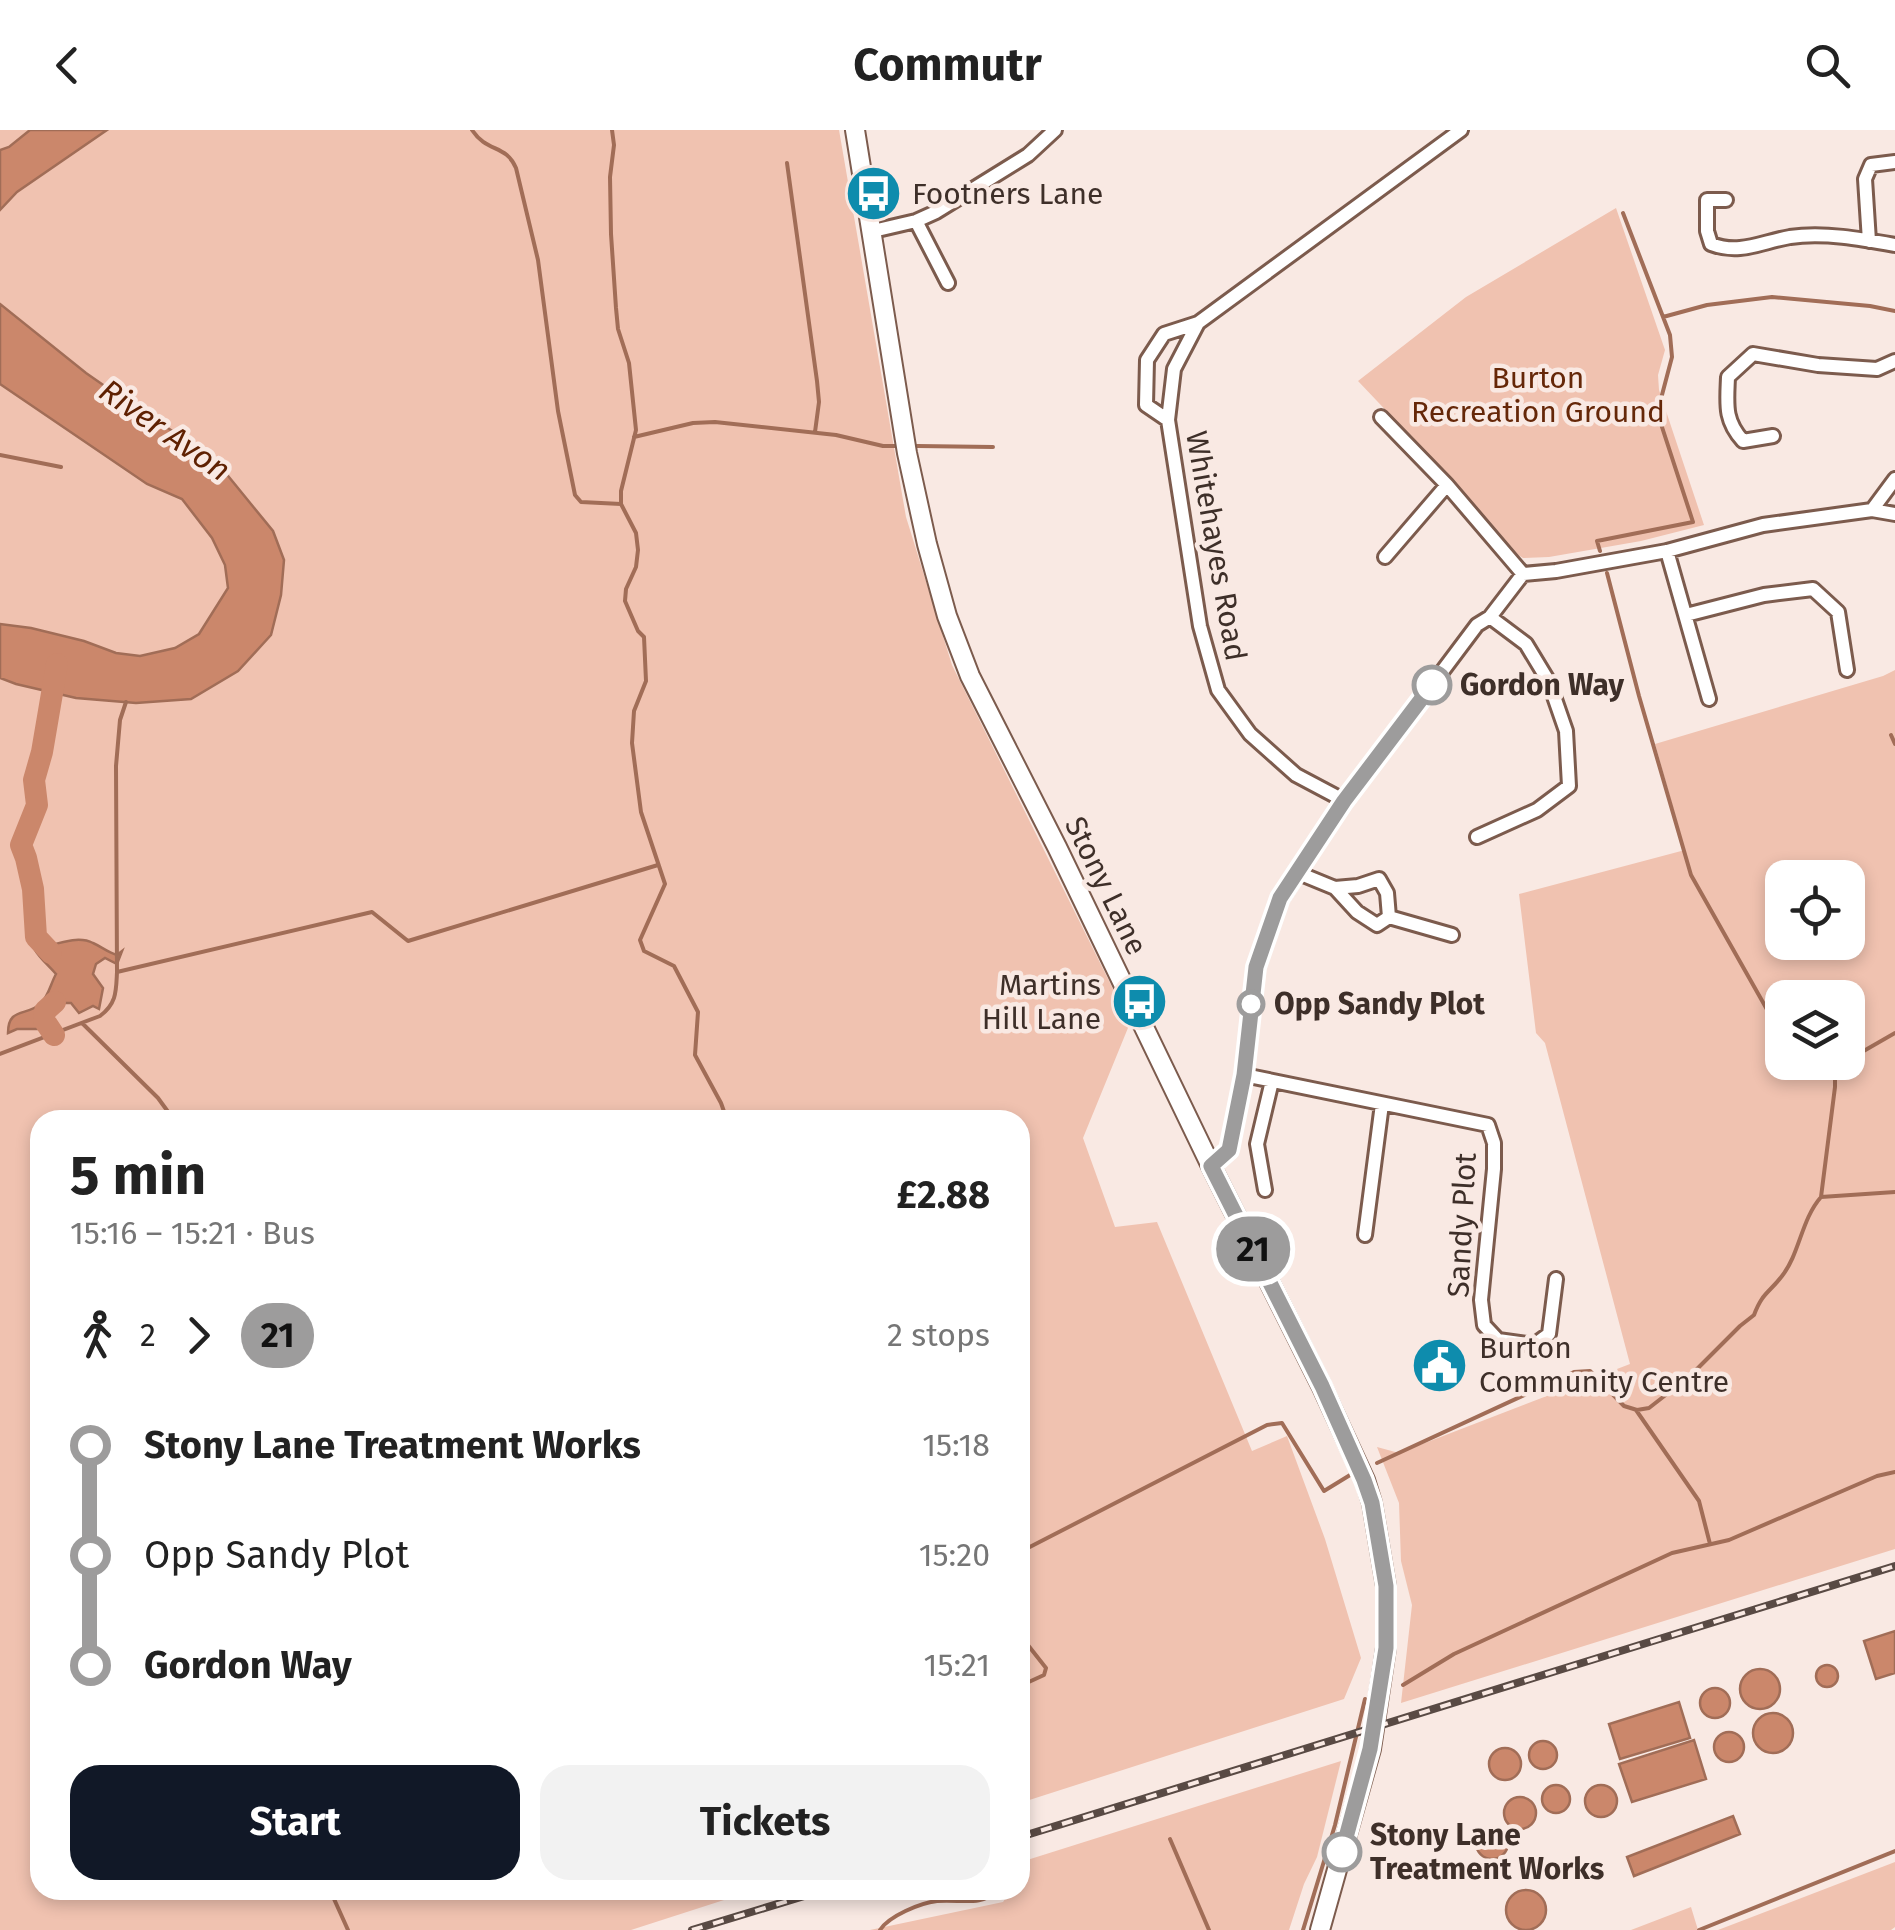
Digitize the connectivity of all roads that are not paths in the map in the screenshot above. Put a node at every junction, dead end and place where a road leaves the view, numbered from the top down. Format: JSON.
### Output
{"nodes":[{"id":1,"x":855,"y":130,"type":"edge"},
{"id":2,"x":1055,"y":130,"type":"edge"},
{"id":3,"x":1462,"y":130,"type":"edge"},
{"id":4,"x":1895,"y":162,"type":"edge"},
{"id":5,"x":1726,"y":200,"type":"dead end"},
{"id":6,"x":916,"y":221,"type":"junction"},
{"id":7,"x":873,"y":231,"type":"junction"},
{"id":8,"x":1869,"y":240,"type":"junction"},
{"id":9,"x":1895,"y":245,"type":"edge"},
{"id":10,"x":948,"y":283,"type":"dead end"},
{"id":11,"x":1198,"y":323,"type":"junction"},
{"id":12,"x":1895,"y":361,"type":"edge"},
{"id":13,"x":1380,"y":417,"type":"dead end"},
{"id":14,"x":1168,"y":420,"type":"junction"},
{"id":15,"x":1774,"y":436,"type":"dead end"},
{"id":16,"x":1895,"y":479,"type":"edge"},
{"id":17,"x":1446,"y":485,"type":"junction"},
{"id":18,"x":1872,"y":510,"type":"junction"},
{"id":19,"x":1895,"y":514,"type":"edge"},
{"id":20,"x":1668,"y":551,"type":"junction"},
{"id":21,"x":1384,"y":557,"type":"dead end"},
{"id":22,"x":1523,"y":574,"type":"junction"},
{"id":23,"x":1686,"y":614,"type":"junction"},
{"id":24,"x":1490,"y":616,"type":"junction"},
{"id":25,"x":1846,"y":670,"type":"dead end"},
{"id":26,"x":1708,"y":700,"type":"dead end"},
{"id":27,"x":1344,"y":801,"type":"junction"},
{"id":28,"x":1478,"y":837,"type":"dead end"},
{"id":29,"x":1296,"y":872,"type":"junction"},
{"id":30,"x":1335,"y":888,"type":"junction"},
{"id":31,"x":1389,"y":917,"type":"junction"},
{"id":32,"x":1452,"y":934,"type":"dead end"},
{"id":33,"x":1244,"y":1075,"type":"junction"},
{"id":34,"x":1272,"y":1081,"type":"junction"},
{"id":35,"x":1382,"y":1104,"type":"junction"},
{"id":36,"x":1211,"y":1166,"type":"junction"},
{"id":37,"x":1265,"y":1190,"type":"dead end"},
{"id":38,"x":1365,"y":1235,"type":"dead end"},
{"id":39,"x":1556,"y":1278,"type":"dead end"},
{"id":40,"x":1320,"y":1930,"type":"edge"}],
"edges":[{"from":1,"to":7,"type":"main road","name":"Stony Lane"},
{"from":2,"to":6,"type":"street"},
{"from":3,"to":11,"type":"street","name":"Whitehayes Road"},
{"from":4,"to":8,"type":"street"},
{"from":5,"to":8,"type":"street"},
{"from":6,"to":7,"type":"street"},
{"from":6,"to":10,"type":"street"},
{"from":7,"to":36,"type":"main road","name":"Stony Lane"},
{"from":8,"to":9,"type":"street"},
{"from":11,"to":14,"type":"street","name":"Whitehayes Road"},
{"from":11,"to":14,"type":"street","name":"Whitehayes Road"},
{"from":12,"to":15,"type":"street"},
{"from":13,"to":17,"type":"street"},
{"from":14,"to":27,"type":"street","name":"Whitehayes Road"},
{"from":16,"to":18,"type":"street"},
{"from":17,"to":21,"type":"street"},
{"from":17,"to":22,"type":"street"},
{"from":18,"to":19,"type":"street"},
{"from":18,"to":20,"type":"street"},
{"from":20,"to":22,"type":"street"},
{"from":20,"to":23,"type":"street"},
{"from":22,"to":24,"type":"street"},
{"from":23,"to":25,"type":"street"},
{"from":23,"to":26,"type":"street"},
{"from":24,"to":27,"type":"street"},
{"from":24,"to":28,"type":"street"},
{"from":27,"to":29,"type":"street"},
{"from":29,"to":30,"type":"street"},
{"from":29,"to":33,"type":"street"},
{"from":30,"to":31,"type":"street"},
{"from":30,"to":31,"type":"street"},
{"from":31,"to":32,"type":"street"},
{"from":33,"to":34,"type":"street","name":"Sandy Plot"},
{"from":33,"to":36,"type":"street"},
{"from":34,"to":35,"type":"street","name":"Sandy Plot"},
{"from":34,"to":37,"type":"street"},
{"from":35,"to":38,"type":"street"},
{"from":35,"to":39,"type":"street","name":"Sandy Plot"},
{"from":36,"to":40,"type":"main road","name":"Stony Lane"}]}
